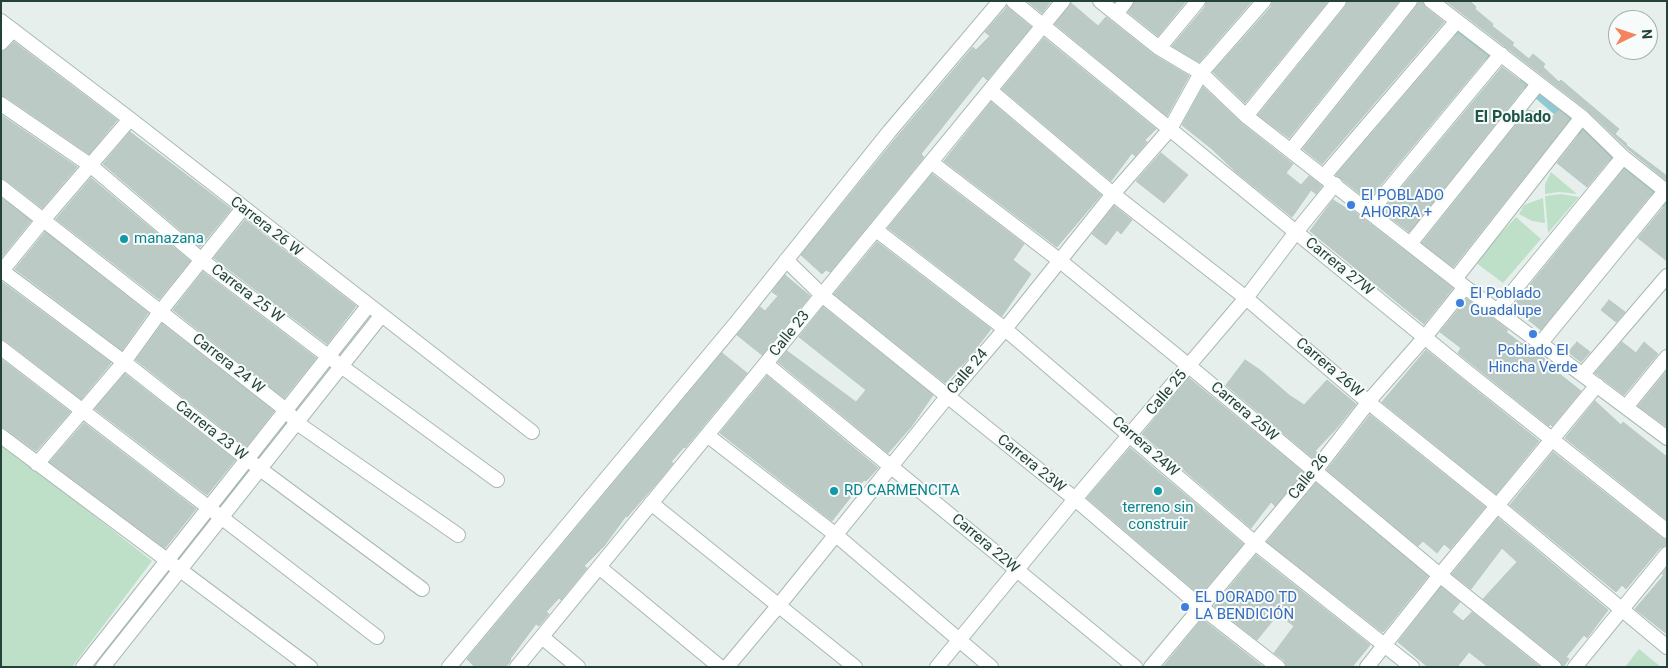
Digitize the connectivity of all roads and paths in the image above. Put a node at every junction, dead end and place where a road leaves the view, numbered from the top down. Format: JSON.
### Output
{"nodes":[{"id":1,"x":1000,"y":1,"type":"edge"},
{"id":2,"x":1013,"y":1,"type":"edge"},
{"id":3,"x":1063,"y":1,"type":"edge"},
{"id":4,"x":1100,"y":1,"type":"edge"},
{"id":5,"x":1126,"y":1,"type":"edge"},
{"id":6,"x":1198,"y":1,"type":"edge"},
{"id":7,"x":1264,"y":1,"type":"edge"},
{"id":8,"x":1339,"y":1,"type":"edge"},
{"id":9,"x":1410,"y":1,"type":"edge"},
{"id":10,"x":1431,"y":1,"type":"edge"},
{"id":11,"x":1116,"y":14,"type":"junction"},
{"id":12,"x":1,"y":21,"type":"edge"},
{"id":13,"x":1456,"y":22,"type":"junction"},
{"id":14,"x":1043,"y":26,"type":"junction"},
{"id":15,"x":13,"y":30,"type":"junction"},
{"id":16,"x":1,"y":43,"type":"edge"},
{"id":17,"x":1159,"y":48,"type":"junction"},
{"id":18,"x":1501,"y":54,"type":"junction"},
{"id":19,"x":1201,"y":73,"type":"junction"},
{"id":20,"x":1538,"y":84,"type":"junction"},
{"id":21,"x":990,"y":90,"type":"junction"},
{"id":22,"x":1,"y":104,"type":"edge"},
{"id":23,"x":1246,"y":116,"type":"junction"},
{"id":24,"x":1582,"y":117,"type":"junction"},
{"id":25,"x":130,"y":119,"type":"junction"},
{"id":26,"x":1170,"y":129,"type":"junction"},
{"id":27,"x":1290,"y":150,"type":"junction"},
{"id":28,"x":1622,"y":157,"type":"junction"},
{"id":29,"x":931,"y":162,"type":"junction"},
{"id":30,"x":90,"y":165,"type":"junction"},
{"id":31,"x":1329,"y":180,"type":"junction"},
{"id":32,"x":1,"y":187,"type":"edge"},
{"id":33,"x":1666,"y":192,"type":"edge"},
{"id":34,"x":1113,"y":194,"type":"junction"},
{"id":35,"x":243,"y":208,"type":"junction"},
{"id":36,"x":1370,"y":212,"type":"junction"},
{"id":37,"x":44,"y":219,"type":"junction"},
{"id":38,"x":876,"y":230,"type":"junction"},
{"id":39,"x":1296,"y":232,"type":"junction"},
{"id":40,"x":1410,"y":244,"type":"junction"},
{"id":41,"x":786,"y":260,"type":"junction"},
{"id":42,"x":1059,"y":260,"type":"junction"},
{"id":43,"x":203,"y":261,"type":"junction"},
{"id":44,"x":2,"y":271,"type":"edge"},
{"id":45,"x":1667,"y":276,"type":"edge"},
{"id":46,"x":1460,"y":283,"type":"junction"},
{"id":47,"x":822,"y":295,"type":"junction"},
{"id":48,"x":1246,"y":298,"type":"junction"},
{"id":49,"x":368,"y":306,"type":"junction"},
{"id":50,"x":1497,"y":311,"type":"junction"},
{"id":51,"x":160,"y":312,"type":"junction"},
{"id":52,"x":381,"y":316,"type":"junction"},
{"id":53,"x":1005,"y":329,"type":"junction"},
{"id":54,"x":1426,"y":337,"type":"junction"},
{"id":55,"x":1540,"y":344,"type":"junction"},
{"id":56,"x":1,"y":348,"type":"edge"},
{"id":57,"x":329,"y":356,"type":"junction"},
{"id":58,"x":1667,"y":357,"type":"edge"},
{"id":59,"x":124,"y":362,"type":"junction"},
{"id":60,"x":766,"y":364,"type":"junction"},
{"id":61,"x":341,"y":366,"type":"junction"},
{"id":62,"x":1189,"y":366,"type":"junction"},
{"id":63,"x":1583,"y":374,"type":"junction"},
{"id":64,"x":1597,"y":385,"type":"junction"},
{"id":65,"x":947,"y":397,"type":"junction"},
{"id":66,"x":1368,"y":402,"type":"junction"},
{"id":67,"x":1626,"y":407,"type":"junction"},
{"id":68,"x":286,"y":410,"type":"junction"},
{"id":69,"x":83,"y":411,"type":"junction"},
{"id":70,"x":297,"y":422,"type":"junction"},
{"id":71,"x":532,"y":432,"type":"dead end"},
{"id":72,"x":1131,"y":435,"type":"junction"},
{"id":73,"x":1,"y":436,"type":"edge"},
{"id":74,"x":707,"y":436,"type":"junction"},
{"id":75,"x":1667,"y":438,"type":"edge"},
{"id":76,"x":1551,"y":439,"type":"junction"},
{"id":77,"x":247,"y":460,"type":"junction"},
{"id":78,"x":37,"y":464,"type":"junction"},
{"id":79,"x":892,"y":466,"type":"junction"},
{"id":80,"x":260,"y":469,"type":"junction"},
{"id":81,"x":1315,"y":471,"type":"junction"},
{"id":82,"x":497,"y":480,"type":"dead end"},
{"id":83,"x":1075,"y":500,"type":"junction"},
{"id":84,"x":651,"y":503,"type":"junction"},
{"id":85,"x":1497,"y":505,"type":"junction"},
{"id":86,"x":209,"y":508,"type":"junction"},
{"id":87,"x":221,"y":517,"type":"junction"},
{"id":88,"x":1667,"y":531,"type":"edge"},
{"id":89,"x":458,"y":535,"type":"dead end"},
{"id":90,"x":836,"y":535,"type":"junction"},
{"id":91,"x":1254,"y":542,"type":"junction"},
{"id":92,"x":1667,"y":554,"type":"edge"},
{"id":93,"x":167,"y":560,"type":"junction"},
{"id":94,"x":599,"y":567,"type":"junction"},
{"id":95,"x":180,"y":569,"type":"junction"},
{"id":96,"x":1018,"y":570,"type":"junction"},
{"id":97,"x":1440,"y":575,"type":"junction"},
{"id":98,"x":422,"y":589,"type":"dead end"},
{"id":99,"x":779,"y":605,"type":"junction"},
{"id":100,"x":1201,"y":607,"type":"junction"},
{"id":101,"x":128,"y":610,"type":"junction"},
{"id":102,"x":1622,"y":610,"type":"junction"},
{"id":103,"x":140,"y":620,"type":"junction"},
{"id":104,"x":377,"y":637,"type":"dead end"},
{"id":105,"x":542,"y":637,"type":"junction"},
{"id":106,"x":960,"y":640,"type":"junction"},
{"id":107,"x":1386,"y":644,"type":"junction"},
{"id":108,"x":1667,"y":647,"type":"edge"},
{"id":109,"x":88,"y":661,"type":"edge"},
{"id":110,"x":103,"y":666,"type":"edge"},
{"id":111,"x":310,"y":667,"type":"edge"},
{"id":112,"x":449,"y":667,"type":"edge"},
{"id":113,"x":517,"y":667,"type":"edge"},
{"id":114,"x":578,"y":667,"type":"edge"},
{"id":115,"x":720,"y":667,"type":"edge"},
{"id":116,"x":727,"y":667,"type":"edge"},
{"id":117,"x":855,"y":667,"type":"edge"},
{"id":118,"x":937,"y":667,"type":"edge"},
{"id":119,"x":992,"y":667,"type":"edge"},
{"id":120,"x":1135,"y":667,"type":"edge"},
{"id":121,"x":1151,"y":667,"type":"edge"},
{"id":122,"x":1278,"y":667,"type":"edge"},
{"id":123,"x":1367,"y":667,"type":"edge"},
{"id":124,"x":1412,"y":667,"type":"edge"},
{"id":125,"x":1554,"y":667,"type":"edge"},
{"id":126,"x":1575,"y":667,"type":"edge"}],
"edges":[{"from":1,"to":41,"type":"street"},
{"from":2,"to":14,"type":"street","name":"Carrera 27W"},
{"from":3,"to":14,"type":"street","name":"Calle 23"},
{"from":4,"to":11,"type":"street"},
{"from":5,"to":11,"type":"street"},
{"from":6,"to":17,"type":"street"},
{"from":7,"to":19,"type":"street","name":"Calle 24"},
{"from":8,"to":23,"type":"street"},
{"from":9,"to":27,"type":"street"},
{"from":10,"to":13,"type":"street"},
{"from":11,"to":17,"type":"street"},
{"from":12,"to":15,"type":"street","name":"Carrera 26 W"},
{"from":13,"to":18,"type":"street"},
{"from":13,"to":31,"type":"street","name":"Calle 25"},
{"from":14,"to":21,"type":"street","name":"Calle 23"},
{"from":14,"to":26,"type":"street","name":"Carrera 27W"},
{"from":15,"to":16,"type":"street"},
{"from":15,"to":25,"type":"street","name":"Carrera 26 W"},
{"from":17,"to":19,"type":"street"},
{"from":18,"to":20,"type":"street"},
{"from":18,"to":36,"type":"street"},
{"from":19,"to":23,"type":"street"},
{"from":19,"to":26,"type":"street","name":"Calle 24"},
{"from":20,"to":24,"type":"street"},
{"from":20,"to":40,"type":"street"},
{"from":21,"to":29,"type":"street","name":"Calle 23"},
{"from":21,"to":34,"type":"street","name":"Carrera 26W"},
{"from":22,"to":30,"type":"street","name":"Carrera 25 W"},
{"from":23,"to":27,"type":"street"},
{"from":24,"to":28,"type":"street"},
{"from":24,"to":46,"type":"street","name":"Calle 26"},
{"from":25,"to":30,"type":"street"},
{"from":25,"to":35,"type":"street","name":"Carrera 26 W"},
{"from":26,"to":34,"type":"street","name":"Calle 24"},
{"from":26,"to":39,"type":"street","name":"Carrera 27W"},
{"from":27,"to":31,"type":"street"},
{"from":28,"to":33,"type":"street"},
{"from":28,"to":50,"type":"street"},
{"from":29,"to":38,"type":"street","name":"Calle 23"},
{"from":29,"to":42,"type":"street","name":"Carrera 25W"},
{"from":30,"to":37,"type":"street"},
{"from":30,"to":43,"type":"street","name":"Carrera 25 W"},
{"from":31,"to":36,"type":"street"},
{"from":31,"to":39,"type":"street","name":"Calle 25"},
{"from":32,"to":37,"type":"street","name":"Carrera 24 W"},
{"from":33,"to":55,"type":"street"},
{"from":34,"to":42,"type":"street","name":"Calle 24"},
{"from":34,"to":48,"type":"street","name":"Carrera 26W"},
{"from":35,"to":43,"type":"street"},
{"from":35,"to":49,"type":"street","name":"Carrera 26 W"},
{"from":36,"to":40,"type":"street"},
{"from":37,"to":44,"type":"street"},
{"from":37,"to":51,"type":"street","name":"Carrera 24 W"},
{"from":38,"to":47,"type":"street","name":"Calle 23"},
{"from":38,"to":53,"type":"street","name":"Carrera 24W"},
{"from":39,"to":48,"type":"street","name":"Calle 25"},
{"from":39,"to":54,"type":"street","name":"Carrera 27W"},
{"from":40,"to":46,"type":"street"},
{"from":41,"to":47,"type":"street","name":"Carrera 23W"},
{"from":41,"to":112,"type":"street"},
{"from":42,"to":53,"type":"street","name":"Calle 24"},
{"from":42,"to":62,"type":"street","name":"Carrera 25W"},
{"from":43,"to":51,"type":"street"},
{"from":43,"to":57,"type":"street","name":"Carrera 25 W"},
{"from":44,"to":59,"type":"street","name":"Carrera 23 W"},
{"from":45,"to":63,"type":"street"},
{"from":46,"to":50,"type":"street"},
{"from":46,"to":54,"type":"street","name":"Calle 26"},
{"from":47,"to":60,"type":"street","name":"Calle 23"},
{"from":47,"to":65,"type":"street","name":"Carrera 23W"},
{"from":48,"to":62,"type":"street","name":"Calle 25"},
{"from":48,"to":66,"type":"street","name":"Carrera 26W"},
{"from":49,"to":52,"type":"street","name":"Carrera 26 W"},
{"from":49,"to":57,"type":"street"},
{"from":50,"to":55,"type":"street"},
{"from":51,"to":59,"type":"street"},
{"from":51,"to":68,"type":"street","name":"Carrera 24 W"},
{"from":52,"to":61,"type":"street"},
{"from":52,"to":71,"type":"street","name":"Carrera 26 W"},
{"from":53,"to":65,"type":"street","name":"Calle 24"},
{"from":53,"to":72,"type":"street","name":"Carrera 24W"},
{"from":54,"to":66,"type":"street","name":"Calle 26"},
{"from":54,"to":76,"type":"street","name":"Carrera 27W"},
{"from":55,"to":63,"type":"street"},
{"from":56,"to":69,"type":"street"},
{"from":57,"to":61,"type":"street","name":"Carrera 25 W"},
{"from":57,"to":68,"type":"street"},
{"from":58,"to":67,"type":"street"},
{"from":59,"to":69,"type":"street"},
{"from":59,"to":77,"type":"street","name":"Carrera 23 W"},
{"from":60,"to":74,"type":"street","name":"Calle 23"},
{"from":60,"to":79,"type":"street","name":"Carrera 22W"},
{"from":61,"to":70,"type":"street"},
{"from":61,"to":82,"type":"street","name":"Carrera 25 W"},
{"from":62,"to":72,"type":"street","name":"Calle 25"},
{"from":62,"to":81,"type":"street","name":"Carrera 25W"},
{"from":63,"to":64,"type":"street"},
{"from":64,"to":67,"type":"street"},
{"from":64,"to":76,"type":"street"},
{"from":65,"to":79,"type":"street","name":"Calle 24"},
{"from":65,"to":83,"type":"street","name":"Carrera 23W"},
{"from":66,"to":81,"type":"street","name":"Calle 26"},
{"from":66,"to":85,"type":"street","name":"Carrera 26W"},
{"from":67,"to":75,"type":"street"},
{"from":68,"to":70,"type":"street","name":"Carrera 24 W"},
{"from":68,"to":77,"type":"street"},
{"from":69,"to":78,"type":"street"},
{"from":69,"to":86,"type":"street"},
{"from":70,"to":80,"type":"street"},
{"from":70,"to":89,"type":"street","name":"Carrera 24 W"},
{"from":72,"to":83,"type":"street","name":"Calle 25"},
{"from":72,"to":91,"type":"street","name":"Carrera 24W"},
{"from":73,"to":78,"type":"street"},
{"from":74,"to":84,"type":"street","name":"Calle 23"},
{"from":74,"to":90,"type":"street"},
{"from":76,"to":85,"type":"street"},
{"from":76,"to":88,"type":"street","name":"Carrera 27W"},
{"from":77,"to":80,"type":"street","name":"Carrera 23 W"},
{"from":77,"to":86,"type":"street"},
{"from":78,"to":93,"type":"street"},
{"from":79,"to":90,"type":"street","name":"Calle 24"},
{"from":79,"to":96,"type":"street","name":"Carrera 22W"},
{"from":80,"to":87,"type":"street"},
{"from":80,"to":98,"type":"street","name":"Carrera 23 W"},
{"from":81,"to":91,"type":"street","name":"Calle 26"},
{"from":81,"to":97,"type":"street","name":"Carrera 25W"},
{"from":83,"to":96,"type":"street","name":"Calle 25"},
{"from":83,"to":100,"type":"street","name":"Carrera 23W"},
{"from":84,"to":94,"type":"street","name":"Calle 23"},
{"from":84,"to":99,"type":"street"},
{"from":85,"to":97,"type":"street"},
{"from":85,"to":102,"type":"street","name":"Carrera 26W"},
{"from":86,"to":87,"type":"street"},
{"from":86,"to":93,"type":"street"},
{"from":87,"to":95,"type":"street"},
{"from":87,"to":104,"type":"street"},
{"from":90,"to":99,"type":"street","name":"Calle 24"},
{"from":90,"to":106,"type":"street"},
{"from":91,"to":100,"type":"street","name":"Calle 26"},
{"from":91,"to":107,"type":"street","name":"Carrera 24W"},
{"from":92,"to":102,"type":"street"},
{"from":93,"to":95,"type":"street"},
{"from":93,"to":101,"type":"street"},
{"from":94,"to":105,"type":"street","name":"Calle 23"},
{"from":94,"to":115,"type":"street"},
{"from":95,"to":103,"type":"street"},
{"from":95,"to":111,"type":"street"},
{"from":96,"to":106,"type":"street","name":"Calle 25"},
{"from":96,"to":120,"type":"street","name":"Carrera 22W"},
{"from":97,"to":107,"type":"street"},
{"from":97,"to":125,"type":"street","name":"Carrera 25W"},
{"from":99,"to":116,"type":"street","name":"Calle 24"},
{"from":99,"to":117,"type":"street"},
{"from":100,"to":121,"type":"street","name":"Calle 26"},
{"from":100,"to":122,"type":"street","name":"Carrera 23W"},
{"from":101,"to":103,"type":"street"},
{"from":101,"to":109,"type":"street"},
{"from":102,"to":108,"type":"street","name":"Carrera 26W"},
{"from":102,"to":126,"type":"street"},
{"from":103,"to":110,"type":"street"},
{"from":105,"to":113,"type":"street","name":"Calle 23"},
{"from":105,"to":114,"type":"street"},
{"from":106,"to":118,"type":"street","name":"Calle 25"},
{"from":106,"to":119,"type":"street"},
{"from":107,"to":123,"type":"street"},
{"from":107,"to":124,"type":"street","name":"Carrera 24W"},
{"from":109,"to":110,"type":"street"}]}
